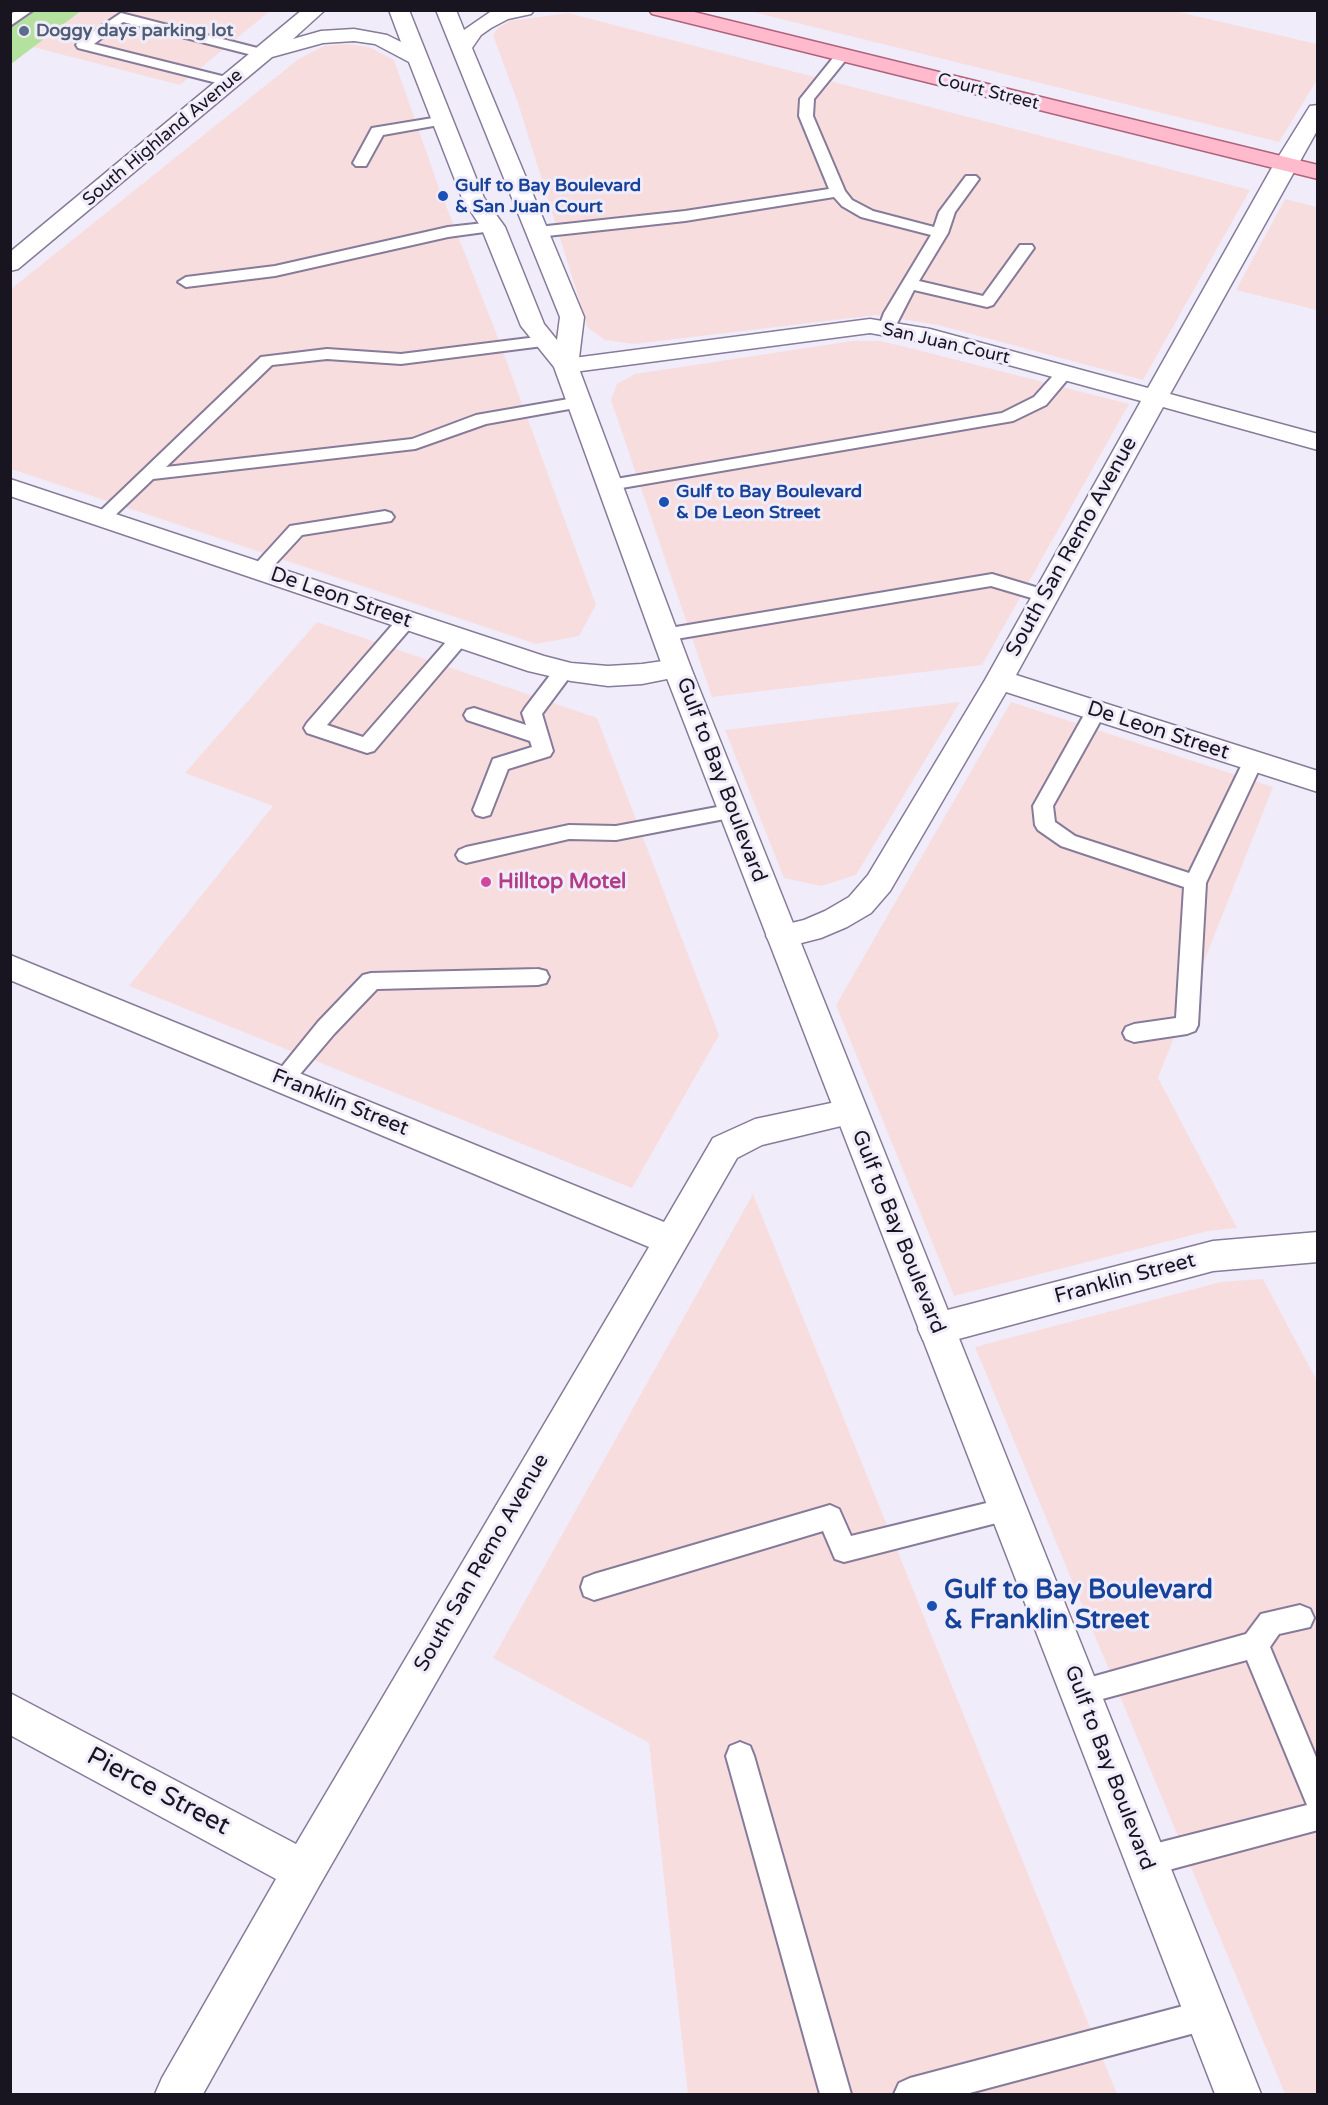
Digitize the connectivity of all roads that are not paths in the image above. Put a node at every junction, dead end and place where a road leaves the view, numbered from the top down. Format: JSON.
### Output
{"nodes":[{"id":1,"x":315,"y":10,"type":"edge"},
{"id":2,"x":399,"y":10,"type":"edge"},
{"id":3,"x":446,"y":10,"type":"edge"},
{"id":4,"x":524,"y":10,"type":"edge"},
{"id":5,"x":666,"y":11,"type":"edge"},
{"id":6,"x":461,"y":48,"type":"junction"},
{"id":7,"x":264,"y":54,"type":"junction"},
{"id":8,"x":842,"y":56,"type":"junction"},
{"id":9,"x":417,"y":58,"type":"junction"},
{"id":10,"x":229,"y":82,"type":"junction"},
{"id":11,"x":1317,"y":111,"type":"edge"},
{"id":12,"x":445,"y":120,"type":"junction"},
{"id":13,"x":361,"y":163,"type":"dead end"},
{"id":14,"x":1285,"y":164,"type":"junction"},
{"id":15,"x":1317,"y":172,"type":"edge"},
{"id":16,"x":972,"y":179,"type":"dead end"},
{"id":17,"x":838,"y":192,"type":"junction"},
{"id":18,"x":493,"y":227,"type":"junction"},
{"id":19,"x":538,"y":232,"type":"junction"},
{"id":20,"x":940,"y":233,"type":"junction"},
{"id":21,"x":1026,"y":248,"type":"dead end"},
{"id":22,"x":10,"y":264,"type":"edge"},
{"id":23,"x":186,"y":282,"type":"dead end"},
{"id":24,"x":909,"y":284,"type":"junction"},
{"id":25,"x":886,"y":329,"type":"junction"},
{"id":26,"x":545,"y":341,"type":"junction"},
{"id":27,"x":566,"y":366,"type":"junction"},
{"id":28,"x":1065,"y":373,"type":"junction"},
{"id":29,"x":1155,"y":397,"type":"junction"},
{"id":30,"x":580,"y":402,"type":"junction"},
{"id":31,"x":1317,"y":442,"type":"edge"},
{"id":32,"x":150,"y":474,"type":"junction"},
{"id":33,"x":609,"y":485,"type":"junction"},
{"id":34,"x":10,"y":487,"type":"edge"},
{"id":35,"x":385,"y":517,"type":"dead end"},
{"id":36,"x":102,"y":518,"type":"junction"},
{"id":37,"x":259,"y":570,"type":"junction"},
{"id":38,"x":1045,"y":596,"type":"junction"},
{"id":39,"x":406,"y":620,"type":"junction"},
{"id":40,"x":664,"y":635,"type":"junction"},
{"id":41,"x":460,"y":638,"type":"junction"},
{"id":42,"x":677,"y":668,"type":"junction"},
{"id":43,"x":564,"y":671,"type":"junction"},
{"id":44,"x":999,"y":680,"type":"junction"},
{"id":45,"x":1096,"y":711,"type":"junction"},
{"id":46,"x":474,"y":715,"type":"dead end"},
{"id":47,"x":539,"y":737,"type":"junction"},
{"id":48,"x":1253,"y":761,"type":"junction"},
{"id":49,"x":1317,"y":782,"type":"edge"},
{"id":50,"x":483,"y":810,"type":"dead end"},
{"id":51,"x":733,"y":811,"type":"junction"},
{"id":52,"x":466,"y":855,"type":"dead end"},
{"id":53,"x":1195,"y":883,"type":"junction"},
{"id":54,"x":782,"y":936,"type":"junction"},
{"id":55,"x":10,"y":967,"type":"edge"},
{"id":56,"x":538,"y":977,"type":"dead end"},
{"id":57,"x":1134,"y":1033,"type":"dead end"},
{"id":58,"x":282,"y":1080,"type":"junction"},
{"id":59,"x":850,"y":1112,"type":"junction"},
{"id":60,"x":670,"y":1240,"type":"junction"},
{"id":61,"x":1317,"y":1247,"type":"edge"},
{"id":62,"x":936,"y":1329,"type":"junction"},
{"id":63,"x":1007,"y":1510,"type":"junction"},
{"id":64,"x":594,"y":1587,"type":"dead end"},
{"id":65,"x":1300,"y":1618,"type":"dead end"},
{"id":66,"x":1256,"y":1645,"type":"junction"},
{"id":67,"x":1080,"y":1692,"type":"junction"},
{"id":68,"x":10,"y":1713,"type":"edge"},
{"id":69,"x":740,"y":1756,"type":"dead end"},
{"id":70,"x":1317,"y":1797,"type":"edge"},
{"id":71,"x":1317,"y":1816,"type":"edge"},
{"id":72,"x":1146,"y":1861,"type":"junction"},
{"id":73,"x":304,"y":1870,"type":"junction"},
{"id":74,"x":1206,"y":2015,"type":"junction"},
{"id":75,"x":178,"y":2094,"type":"edge"},
{"id":76,"x":836,"y":2094,"type":"edge"},
{"id":77,"x":910,"y":2094,"type":"edge"},
{"id":78,"x":1238,"y":2094,"type":"edge"}],
"edges":[{"from":1,"to":7,"type":"street","name":"South Highland Avenue"},
{"from":2,"to":9,"type":"street","name":"Gulf to Bay Boulevard"},
{"from":3,"to":6,"type":"street","name":"Gulf to Bay Boulevard"},
{"from":4,"to":6,"type":"street"},
{"from":5,"to":8,"type":"main road","name":"Court Street"},
{"from":6,"to":19,"type":"street","name":"Gulf to Bay Boulevard"},
{"from":7,"to":9,"type":"street"},
{"from":7,"to":10,"type":"street","name":"South Highland Avenue"},
{"from":7,"to":10,"type":"lane"},
{"from":8,"to":14,"type":"main road","name":"Court Street"},
{"from":8,"to":17,"type":"lane"},
{"from":9,"to":12,"type":"street","name":"Gulf to Bay Boulevard"},
{"from":10,"to":22,"type":"street","name":"South Highland Avenue"},
{"from":11,"to":14,"type":"street","name":"South San Remo Avenue"},
{"from":12,"to":13,"type":"lane"},
{"from":12,"to":18,"type":"street","name":"Gulf to Bay Boulevard"},
{"from":14,"to":15,"type":"main road","name":"Court Street"},
{"from":14,"to":29,"type":"street","name":"South San Remo Avenue"},
{"from":16,"to":20,"type":"lane"},
{"from":17,"to":19,"type":"lane"},
{"from":17,"to":20,"type":"lane"},
{"from":18,"to":23,"type":"lane"},
{"from":18,"to":26,"type":"street","name":"Gulf to Bay Boulevard"},
{"from":19,"to":27,"type":"street","name":"Gulf to Bay Boulevard"},
{"from":20,"to":24,"type":"lane"},
{"from":21,"to":24,"type":"lane"},
{"from":24,"to":25,"type":"lane"},
{"from":25,"to":27,"type":"street","name":"San Juan Court"},
{"from":25,"to":28,"type":"street","name":"San Juan Court"},
{"from":26,"to":27,"type":"street","name":"Gulf to Bay Boulevard"},
{"from":26,"to":32,"type":"lane"},
{"from":27,"to":30,"type":"street","name":"Gulf to Bay Boulevard"},
{"from":28,"to":29,"type":"street","name":"San Juan Court"},
{"from":28,"to":33,"type":"lane"},
{"from":29,"to":31,"type":"street","name":"San Juan Court"},
{"from":29,"to":38,"type":"street","name":"South San Remo Avenue"},
{"from":30,"to":32,"type":"lane"},
{"from":30,"to":33,"type":"street","name":"Gulf to Bay Boulevard"},
{"from":32,"to":36,"type":"lane"},
{"from":33,"to":40,"type":"street","name":"Gulf to Bay Boulevard"},
{"from":34,"to":36,"type":"street","name":"De Leon Street"},
{"from":35,"to":37,"type":"lane"},
{"from":36,"to":37,"type":"street","name":"De Leon Street"},
{"from":37,"to":39,"type":"street","name":"De Leon Street"},
{"from":38,"to":40,"type":"lane"},
{"from":38,"to":44,"type":"street","name":"South San Remo Avenue"},
{"from":39,"to":41,"type":"street","name":"De Leon Street"},
{"from":39,"to":41,"type":"lane"},
{"from":40,"to":42,"type":"street","name":"Gulf to Bay Boulevard"},
{"from":41,"to":43,"type":"street","name":"De Leon Street"},
{"from":42,"to":43,"type":"street","name":"De Leon Street"},
{"from":42,"to":51,"type":"street","name":"Gulf to Bay Boulevard"},
{"from":43,"to":47,"type":"lane"},
{"from":44,"to":45,"type":"street","name":"De Leon Street"},
{"from":44,"to":54,"type":"street","name":"South San Remo Avenue"},
{"from":45,"to":48,"type":"street","name":"De Leon Street"},
{"from":45,"to":53,"type":"lane"},
{"from":46,"to":47,"type":"lane"},
{"from":47,"to":50,"type":"lane"},
{"from":48,"to":49,"type":"street","name":"De Leon Street"},
{"from":48,"to":53,"type":"lane"},
{"from":51,"to":52,"type":"lane"},
{"from":51,"to":54,"type":"street","name":"Gulf to Bay Boulevard"},
{"from":53,"to":57,"type":"lane"},
{"from":54,"to":59,"type":"street","name":"Gulf to Bay Boulevard"},
{"from":55,"to":58,"type":"street","name":"Franklin Street"},
{"from":56,"to":58,"type":"lane"},
{"from":58,"to":60,"type":"street","name":"Franklin Street"},
{"from":59,"to":60,"type":"street","name":"South San Remo Avenue"},
{"from":59,"to":62,"type":"street","name":"Gulf to Bay Boulevard"},
{"from":60,"to":73,"type":"street","name":"South San Remo Avenue"},
{"from":61,"to":62,"type":"street","name":"Franklin Street"},
{"from":62,"to":63,"type":"street","name":"Gulf to Bay Boulevard"},
{"from":63,"to":64,"type":"lane"},
{"from":63,"to":67,"type":"street","name":"Gulf to Bay Boulevard"},
{"from":65,"to":66,"type":"lane"},
{"from":66,"to":67,"type":"lane"},
{"from":66,"to":70,"type":"lane"},
{"from":67,"to":72,"type":"street","name":"Gulf to Bay Boulevard"},
{"from":68,"to":73,"type":"street","name":"Pierce Street"},
{"from":69,"to":76,"type":"lane"},
{"from":71,"to":72,"type":"lane"},
{"from":72,"to":74,"type":"street","name":"Gulf to Bay Boulevard"},
{"from":73,"to":75,"type":"street","name":"South San Remo Avenue"},
{"from":74,"to":77,"type":"lane"},
{"from":74,"to":78,"type":"street","name":"Gulf to Bay Boulevard"}]}
